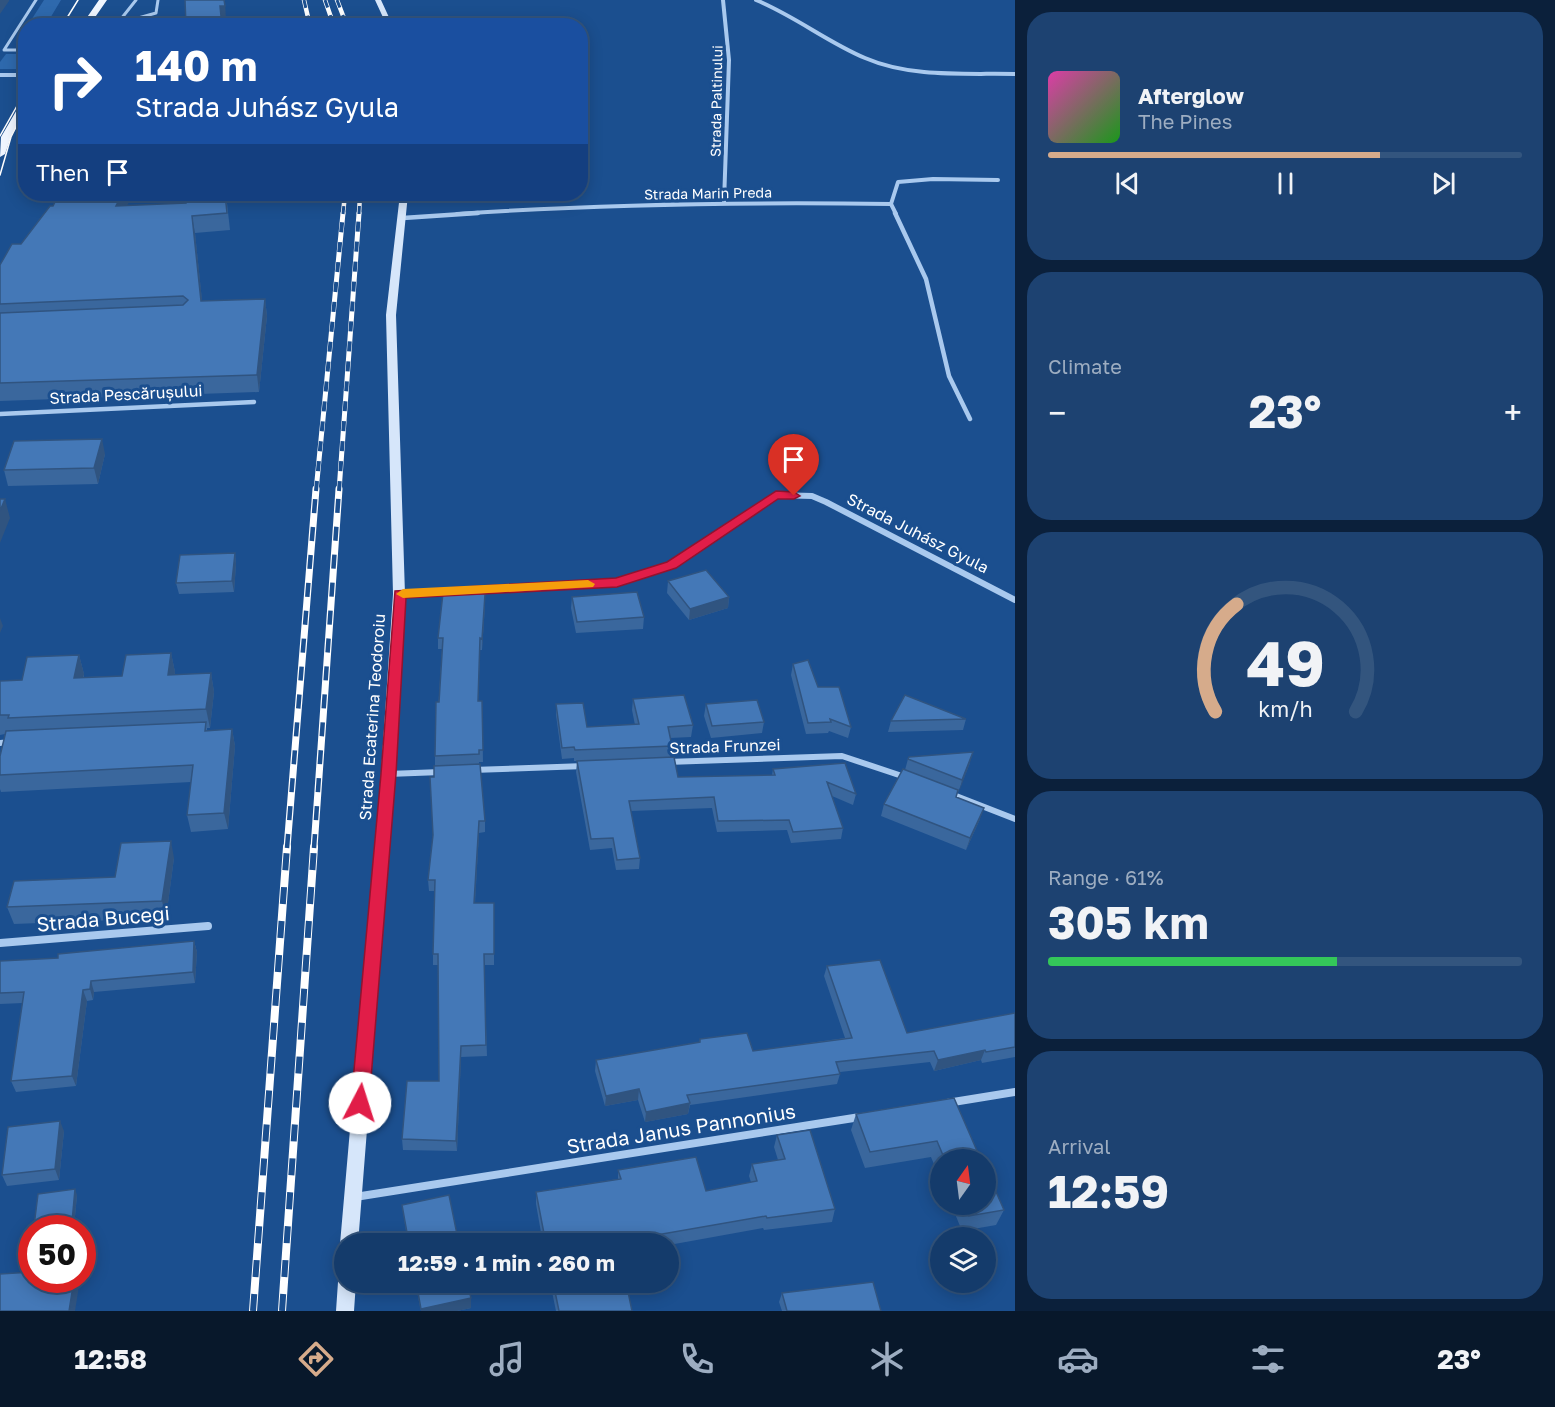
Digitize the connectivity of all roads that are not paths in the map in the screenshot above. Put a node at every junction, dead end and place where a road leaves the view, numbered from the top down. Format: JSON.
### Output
{"nodes":[{"id":1,"x":36,"y":0,"type":"edge"},
{"id":2,"x":103,"y":0,"type":"edge"},
{"id":3,"x":136,"y":0,"type":"edge"},
{"id":4,"x":158,"y":0,"type":"edge"},
{"id":5,"x":378,"y":0,"type":"edge"},
{"id":6,"x":723,"y":0,"type":"edge"},
{"id":7,"x":756,"y":0,"type":"edge"},
{"id":8,"x":24,"y":18,"type":"edge"},
{"id":9,"x":91,"y":18,"type":"edge"},
{"id":10,"x":122,"y":18,"type":"edge"},
{"id":11,"x":144,"y":18,"type":"edge"},
{"id":12,"x":386,"y":18,"type":"edge"},
{"id":13,"x":18,"y":28,"type":"edge"},
{"id":14,"x":18,"y":50,"type":"edge"},
{"id":15,"x":1015,"y":74,"type":"edge"},
{"id":16,"x":0,"y":75,"type":"edge"},
{"id":17,"x":18,"y":75,"type":"edge"},
{"id":18,"x":18,"y":114,"type":"edge"},
{"id":19,"x":3,"y":137,"type":"edge"},
{"id":20,"x":0,"y":154,"type":"edge"},
{"id":21,"x":998,"y":180,"type":"dead end"},
{"id":22,"x":404,"y":201,"type":"edge"},
{"id":23,"x":724,"y":202,"type":"junction"},
{"id":24,"x":891,"y":204,"type":"junction"},
{"id":25,"x":403,"y":218,"type":"junction"},
{"id":26,"x":254,"y":402,"type":"dead end"},
{"id":27,"x":0,"y":414,"type":"edge"},
{"id":28,"x":970,"y":419,"type":"dead end"},
{"id":29,"x":399,"y":594,"type":"junction"},
{"id":30,"x":1015,"y":600,"type":"edge"},
{"id":31,"x":24,"y":742,"type":"edge"},
{"id":32,"x":0,"y":743,"type":"edge"},
{"id":33,"x":663,"y":762,"type":"edge"},
{"id":34,"x":591,"y":765,"type":"edge"},
{"id":35,"x":448,"y":771,"type":"edge"},
{"id":36,"x":460,"y":771,"type":"edge"},
{"id":37,"x":388,"y":774,"type":"junction"},
{"id":38,"x":912,"y":779,"type":"edge"},
{"id":39,"x":943,"y":791,"type":"edge"},
{"id":40,"x":1015,"y":819,"type":"edge"},
{"id":41,"x":208,"y":926,"type":"dead end"},
{"id":42,"x":0,"y":943,"type":"edge"},
{"id":43,"x":1015,"y":1092,"type":"edge"},
{"id":44,"x":932,"y":1105,"type":"edge"},
{"id":45,"x":873,"y":1115,"type":"edge"},
{"id":46,"x":352,"y":1197,"type":"junction"},
{"id":47,"x":350,"y":1233,"type":"edge"},
{"id":48,"x":346,"y":1293,"type":"edge"},
{"id":49,"x":345,"y":1311,"type":"edge"}],
"edges":[{"from":1,"to":8,"type":"lane"},
{"from":2,"to":9,"type":"main road"},
{"from":3,"to":10,"type":"lane"},
{"from":4,"to":11,"type":"lane"},
{"from":5,"to":12,"type":"main road"},
{"from":6,"to":23,"type":"street","name":"Strada Paltinului"},
{"from":7,"to":15,"type":"street"},
{"from":13,"to":14,"type":"lane"},
{"from":16,"to":17,"type":"street"},
{"from":18,"to":19,"type":"main road"},
{"from":19,"to":20,"type":"main road"},
{"from":21,"to":24,"type":"street"},
{"from":22,"to":25,"type":"main road","name":"Strada Ecaterina Teodoroiu"},
{"from":23,"to":24,"type":"street","name":"Strada Marin Preda"},
{"from":23,"to":25,"type":"street","name":"Strada Marin Preda"},
{"from":24,"to":28,"type":"street"},
{"from":25,"to":29,"type":"main road","name":"Strada Ecaterina Teodoroiu"},
{"from":26,"to":27,"type":"street","name":"Strada Pescărușului"},
{"from":29,"to":30,"type":"street","name":"Strada Juhász Gyula"},
{"from":29,"to":37,"type":"main road","name":"Strada Ecaterina Teodoroiu"},
{"from":31,"to":32,"type":"street"},
{"from":33,"to":38,"type":"street","name":"Strada Frunzei"},
{"from":34,"to":36,"type":"street"},
{"from":35,"to":37,"type":"street"},
{"from":37,"to":46,"type":"main road","name":"Strada Ecaterina Teodoroiu"},
{"from":39,"to":40,"type":"street"},
{"from":41,"to":42,"type":"street","name":"Strada Bucegi"},
{"from":43,"to":44,"type":"street"},
{"from":45,"to":46,"type":"street","name":"Strada Janus Pannonius"},
{"from":46,"to":47,"type":"main road","name":"Strada Ecaterina Teodoroiu"},
{"from":48,"to":49,"type":"main road"}]}
